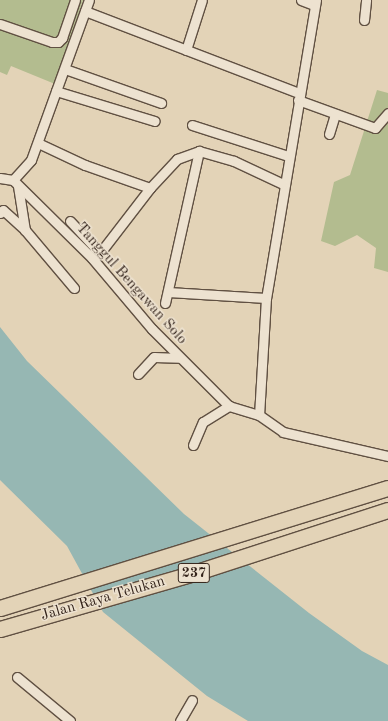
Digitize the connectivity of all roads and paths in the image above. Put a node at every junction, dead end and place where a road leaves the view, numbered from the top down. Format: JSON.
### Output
{"nodes":[{"id":1,"x":75,"y":0,"type":"edge"},
{"id":2,"x":89,"y":0,"type":"edge"},
{"id":3,"x":202,"y":0,"type":"edge"},
{"id":4,"x":301,"y":0,"type":"edge"},
{"id":5,"x":366,"y":0,"type":"edge"},
{"id":6,"x":315,"y":2,"type":"edge"},
{"id":7,"x":85,"y":11,"type":"junction"},
{"id":8,"x":364,"y":20,"type":"dead end"},
{"id":9,"x":0,"y":24,"type":"edge"},
{"id":10,"x":186,"y":50,"type":"junction"},
{"id":11,"x":65,"y":69,"type":"junction"},
{"id":12,"x":56,"y":91,"type":"junction"},
{"id":13,"x":298,"y":97,"type":"junction"},
{"id":14,"x":161,"y":103,"type":"dead end"},
{"id":15,"x":388,"y":113,"type":"edge"},
{"id":16,"x":336,"y":114,"type":"junction"},
{"id":17,"x":155,"y":121,"type":"dead end"},
{"id":18,"x":192,"y":125,"type":"dead end"},
{"id":19,"x":329,"y":134,"type":"dead end"},
{"id":20,"x":38,"y":143,"type":"junction"},
{"id":21,"x":199,"y":151,"type":"junction"},
{"id":22,"x":288,"y":156,"type":"junction"},
{"id":23,"x":0,"y":178,"type":"edge"},
{"id":24,"x":15,"y":183,"type":"junction"},
{"id":25,"x":283,"y":184,"type":"junction"},
{"id":26,"x":150,"y":188,"type":"junction"},
{"id":27,"x":1,"y":209,"type":"edge"},
{"id":28,"x":70,"y":221,"type":"dead end"},
{"id":29,"x":25,"y":230,"type":"junction"},
{"id":30,"x":74,"y":288,"type":"dead end"},
{"id":31,"x":168,"y":292,"type":"junction"},
{"id":32,"x":266,"y":298,"type":"junction"},
{"id":33,"x":165,"y":303,"type":"dead end"},
{"id":34,"x":179,"y":358,"type":"junction"},
{"id":35,"x":138,"y":374,"type":"dead end"},
{"id":36,"x":230,"y":406,"type":"junction"},
{"id":37,"x":259,"y":415,"type":"junction"},
{"id":38,"x":193,"y":445,"type":"dead end"},
{"id":39,"x":388,"y":456,"type":"edge"},
{"id":40,"x":388,"y":488,"type":"edge"},
{"id":41,"x":387,"y":510,"type":"edge"},
{"id":42,"x":0,"y":608,"type":"edge"},
{"id":43,"x":0,"y":629,"type":"edge"},
{"id":44,"x":17,"y":677,"type":"dead end"},
{"id":45,"x":192,"y":700,"type":"dead end"},
{"id":46,"x":70,"y":721,"type":"edge"},
{"id":47,"x":180,"y":721,"type":"edge"}],
"edges":[{"from":1,"to":9,"type":"street"},
{"from":2,"to":7,"type":"street"},
{"from":3,"to":10,"type":"street"},
{"from":4,"to":6,"type":"street"},
{"from":5,"to":8,"type":"street"},
{"from":6,"to":13,"type":"street"},
{"from":7,"to":10,"type":"street"},
{"from":7,"to":11,"type":"street"},
{"from":10,"to":13,"type":"street"},
{"from":11,"to":12,"type":"street"},
{"from":11,"to":14,"type":"street"},
{"from":12,"to":17,"type":"street"},
{"from":12,"to":20,"type":"street"},
{"from":13,"to":16,"type":"street"},
{"from":13,"to":22,"type":"street"},
{"from":15,"to":16,"type":"street"},
{"from":16,"to":19,"type":"street"},
{"from":18,"to":22,"type":"street"},
{"from":20,"to":24,"type":"street"},
{"from":20,"to":26,"type":"street"},
{"from":21,"to":25,"type":"street"},
{"from":21,"to":26,"type":"street"},
{"from":21,"to":31,"type":"street"},
{"from":22,"to":25,"type":"street"},
{"from":23,"to":24,"type":"street"},
{"from":24,"to":29,"type":"street"},
{"from":24,"to":34,"type":"street","name":"Tanggul Bengawan Solo"},
{"from":25,"to":32,"type":"street"},
{"from":26,"to":28,"type":"street"},
{"from":27,"to":29,"type":"street"},
{"from":29,"to":30,"type":"street"},
{"from":31,"to":32,"type":"street"},
{"from":31,"to":33,"type":"street"},
{"from":32,"to":37,"type":"street"},
{"from":34,"to":35,"type":"street"},
{"from":34,"to":36,"type":"street","name":"Tanggul Bengawan Solo"},
{"from":36,"to":37,"type":"street"},
{"from":36,"to":38,"type":"street"},
{"from":37,"to":39,"type":"street"},
{"from":40,"to":42,"type":"main road","name":"Jalan Raya Telukan","number":"237"},
{"from":41,"to":43,"type":"main road","name":"Jalan Raya Telukan","number":"237"},
{"from":44,"to":46,"type":"street"},
{"from":45,"to":47,"type":"street"}]}
